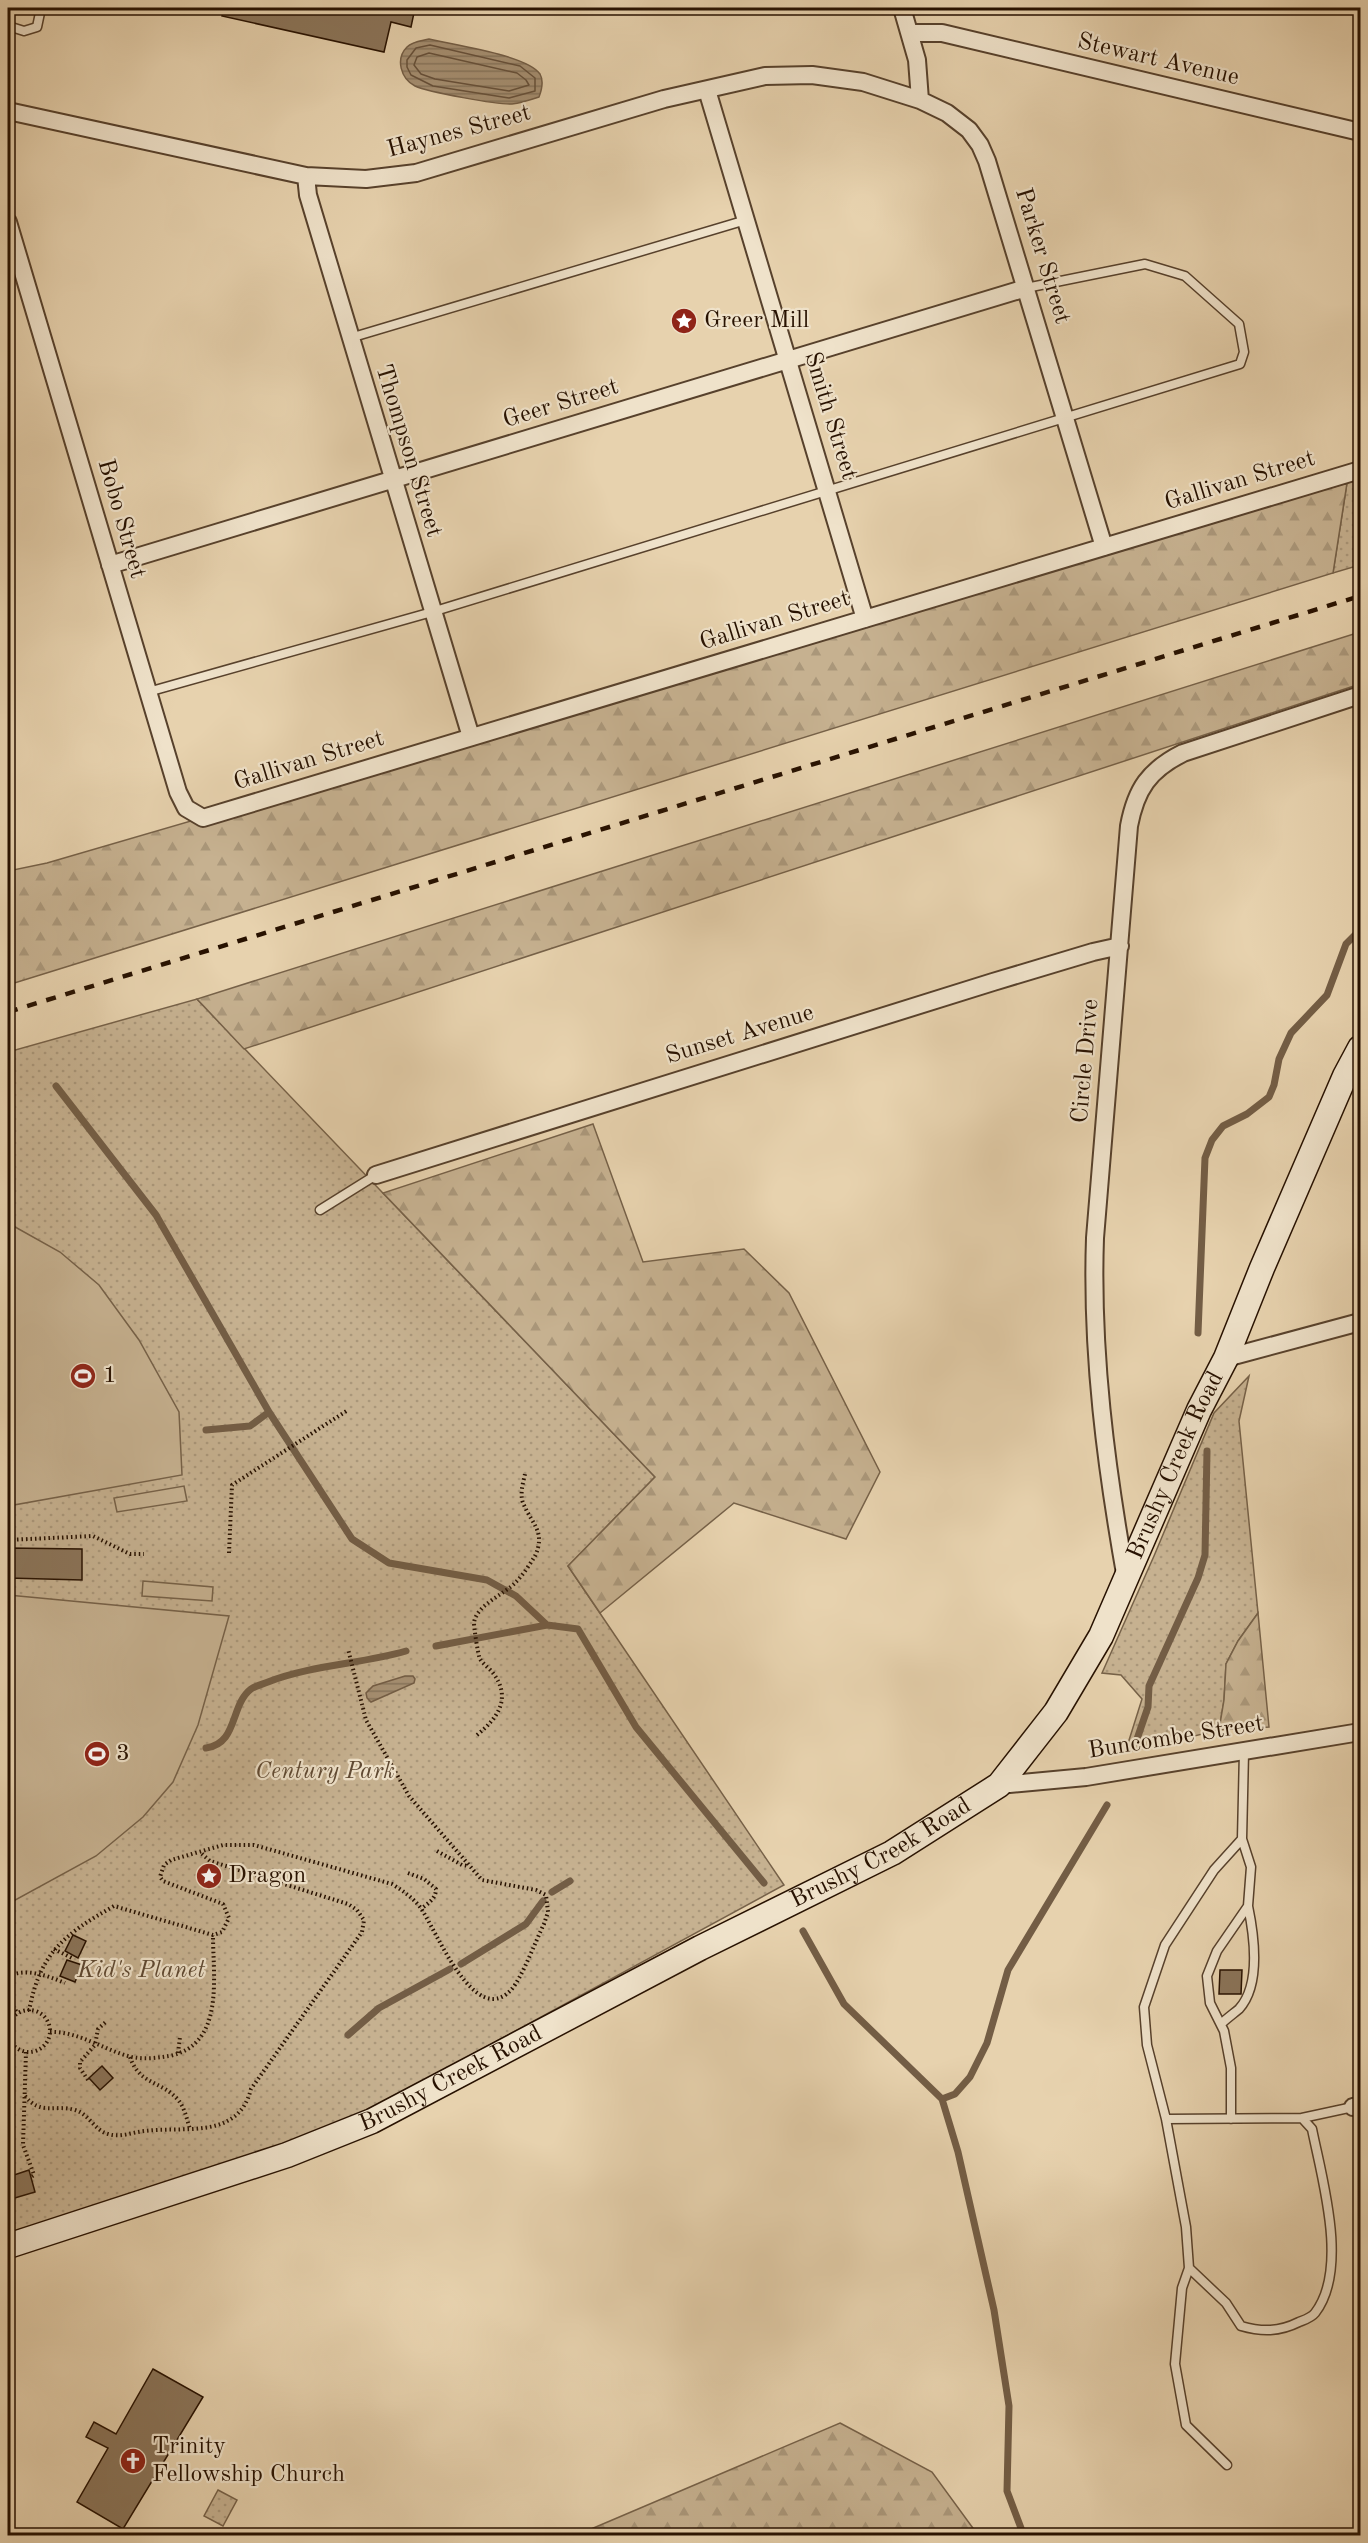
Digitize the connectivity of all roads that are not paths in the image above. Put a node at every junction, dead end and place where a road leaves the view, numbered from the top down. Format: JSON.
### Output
{"nodes":[{"id":1,"x":41,"y":8,"type":"edge"},
{"id":2,"x":902,"y":8,"type":"edge"},
{"id":3,"x":8,"y":26,"type":"edge"},
{"id":4,"x":910,"y":33,"type":"junction"},
{"id":5,"x":707,"y":90,"type":"junction"},
{"id":6,"x":920,"y":100,"type":"junction"},
{"id":7,"x":8,"y":111,"type":"edge"},
{"id":8,"x":1360,"y":132,"type":"edge"},
{"id":9,"x":306,"y":176,"type":"junction"},
{"id":10,"x":746,"y":220,"type":"junction"},
{"id":11,"x":8,"y":222,"type":"edge"},
{"id":12,"x":1026,"y":288,"type":"junction"},
{"id":13,"x":350,"y":339,"type":"junction"},
{"id":14,"x":788,"y":360,"type":"junction"},
{"id":15,"x":1065,"y":417,"type":"junction"},
{"id":16,"x":1360,"y":470,"type":"edge"},
{"id":17,"x":392,"y":480,"type":"junction"},
{"id":18,"x":827,"y":490,"type":"junction"},
{"id":19,"x":1104,"y":547,"type":"junction"},
{"id":20,"x":110,"y":565,"type":"junction"},
{"id":21,"x":432,"y":612,"type":"junction"},
{"id":22,"x":866,"y":619,"type":"junction"},
{"id":23,"x":148,"y":692,"type":"junction"},
{"id":24,"x":1360,"y":695,"type":"edge"},
{"id":25,"x":471,"y":737,"type":"junction"},
{"id":26,"x":203,"y":818,"type":"joint"},
{"id":27,"x":1120,"y":946,"type":"junction"},
{"id":28,"x":1360,"y":1048,"type":"edge"},
{"id":29,"x":376,"y":1175,"type":"joint"},
{"id":30,"x":320,"y":1210,"type":"dead end"},
{"id":31,"x":1360,"y":1322,"type":"edge"},
{"id":32,"x":1226,"y":1358,"type":"junction"},
{"id":33,"x":1126,"y":1580,"type":"junction"},
{"id":34,"x":1360,"y":1732,"type":"edge"},
{"id":35,"x":1244,"y":1752,"type":"junction"},
{"id":36,"x":999,"y":1785,"type":"junction"},
{"id":37,"x":1242,"y":1839,"type":"junction"},
{"id":38,"x":1248,"y":1906,"type":"junction"},
{"id":39,"x":1221,"y":2024,"type":"junction"},
{"id":40,"x":1357,"y":2106,"type":"edge"},
{"id":41,"x":1302,"y":2118,"type":"junction"},
{"id":42,"x":1166,"y":2119,"type":"junction"},
{"id":43,"x":1231,"y":2119,"type":"junction"},
{"id":44,"x":8,"y":2246,"type":"edge"},
{"id":45,"x":1189,"y":2268,"type":"junction"},
{"id":46,"x":1227,"y":2465,"type":"dead end"}],
"edges":[{"from":1,"to":3,"type":"lane"},
{"from":2,"to":4,"type":"street"},
{"from":4,"to":6,"type":"street"},
{"from":4,"to":8,"type":"street","name":"Stewart Avenue"},
{"from":5,"to":6,"type":"street","name":"Haynes Street"},
{"from":5,"to":9,"type":"street","name":"Haynes Street"},
{"from":5,"to":10,"type":"street","name":"Smith Street"},
{"from":6,"to":12,"type":"street","name":"Parker Street"},
{"from":7,"to":9,"type":"street","name":"Haynes Street"},
{"from":9,"to":13,"type":"street","name":"Thompson Street"},
{"from":10,"to":13,"type":"lane"},
{"from":10,"to":14,"type":"street","name":"Smith Street"},
{"from":11,"to":20,"type":"street","name":"Bobo Street"},
{"from":12,"to":14,"type":"street","name":"Geer Street"},
{"from":12,"to":15,"type":"street","name":"Parker Street"},
{"from":12,"to":15,"type":"lane"},
{"from":13,"to":17,"type":"street","name":"Thompson Street"},
{"from":14,"to":17,"type":"street","name":"Geer Street"},
{"from":14,"to":18,"type":"street","name":"Smith Street"},
{"from":15,"to":18,"type":"lane"},
{"from":15,"to":19,"type":"street","name":"Parker Street"},
{"from":16,"to":19,"type":"street","name":"Gallivan Street"},
{"from":17,"to":20,"type":"street","name":"Geer Street"},
{"from":17,"to":21,"type":"street","name":"Thompson Street"},
{"from":18,"to":21,"type":"lane"},
{"from":18,"to":22,"type":"street","name":"Smith Street"},
{"from":19,"to":22,"type":"street","name":"Gallivan Street"},
{"from":20,"to":23,"type":"street","name":"Bobo Street"},
{"from":21,"to":23,"type":"lane"},
{"from":21,"to":25,"type":"street","name":"Thompson Street"},
{"from":22,"to":25,"type":"street","name":"Gallivan Street"},
{"from":23,"to":26,"type":"street","name":"Bobo Street"},
{"from":24,"to":27,"type":"street","name":"Circle Drive"},
{"from":25,"to":26,"type":"street","name":"Gallivan Street"},
{"from":27,"to":29,"type":"street","name":"Sunset Avenue"},
{"from":27,"to":33,"type":"street","name":"Circle Drive"},
{"from":28,"to":32,"type":"street","name":"Brushy Creek Road"},
{"from":29,"to":30,"type":"lane"},
{"from":31,"to":32,"type":"street"},
{"from":32,"to":33,"type":"street","name":"Brushy Creek Road"},
{"from":33,"to":36,"type":"street","name":"Brushy Creek Road"},
{"from":34,"to":35,"type":"street","name":"Buncombe Street"},
{"from":35,"to":36,"type":"street","name":"Buncombe Street"},
{"from":35,"to":37,"type":"lane"},
{"from":36,"to":44,"type":"street","name":"Brushy Creek Road"},
{"from":37,"to":38,"type":"lane"},
{"from":37,"to":42,"type":"lane"},
{"from":38,"to":39,"type":"lane"},
{"from":38,"to":39,"type":"lane"},
{"from":39,"to":43,"type":"lane"},
{"from":40,"to":41,"type":"lane"},
{"from":41,"to":43,"type":"lane"},
{"from":41,"to":45,"type":"lane"},
{"from":42,"to":43,"type":"lane"},
{"from":42,"to":45,"type":"lane"},
{"from":45,"to":46,"type":"lane"}]}
